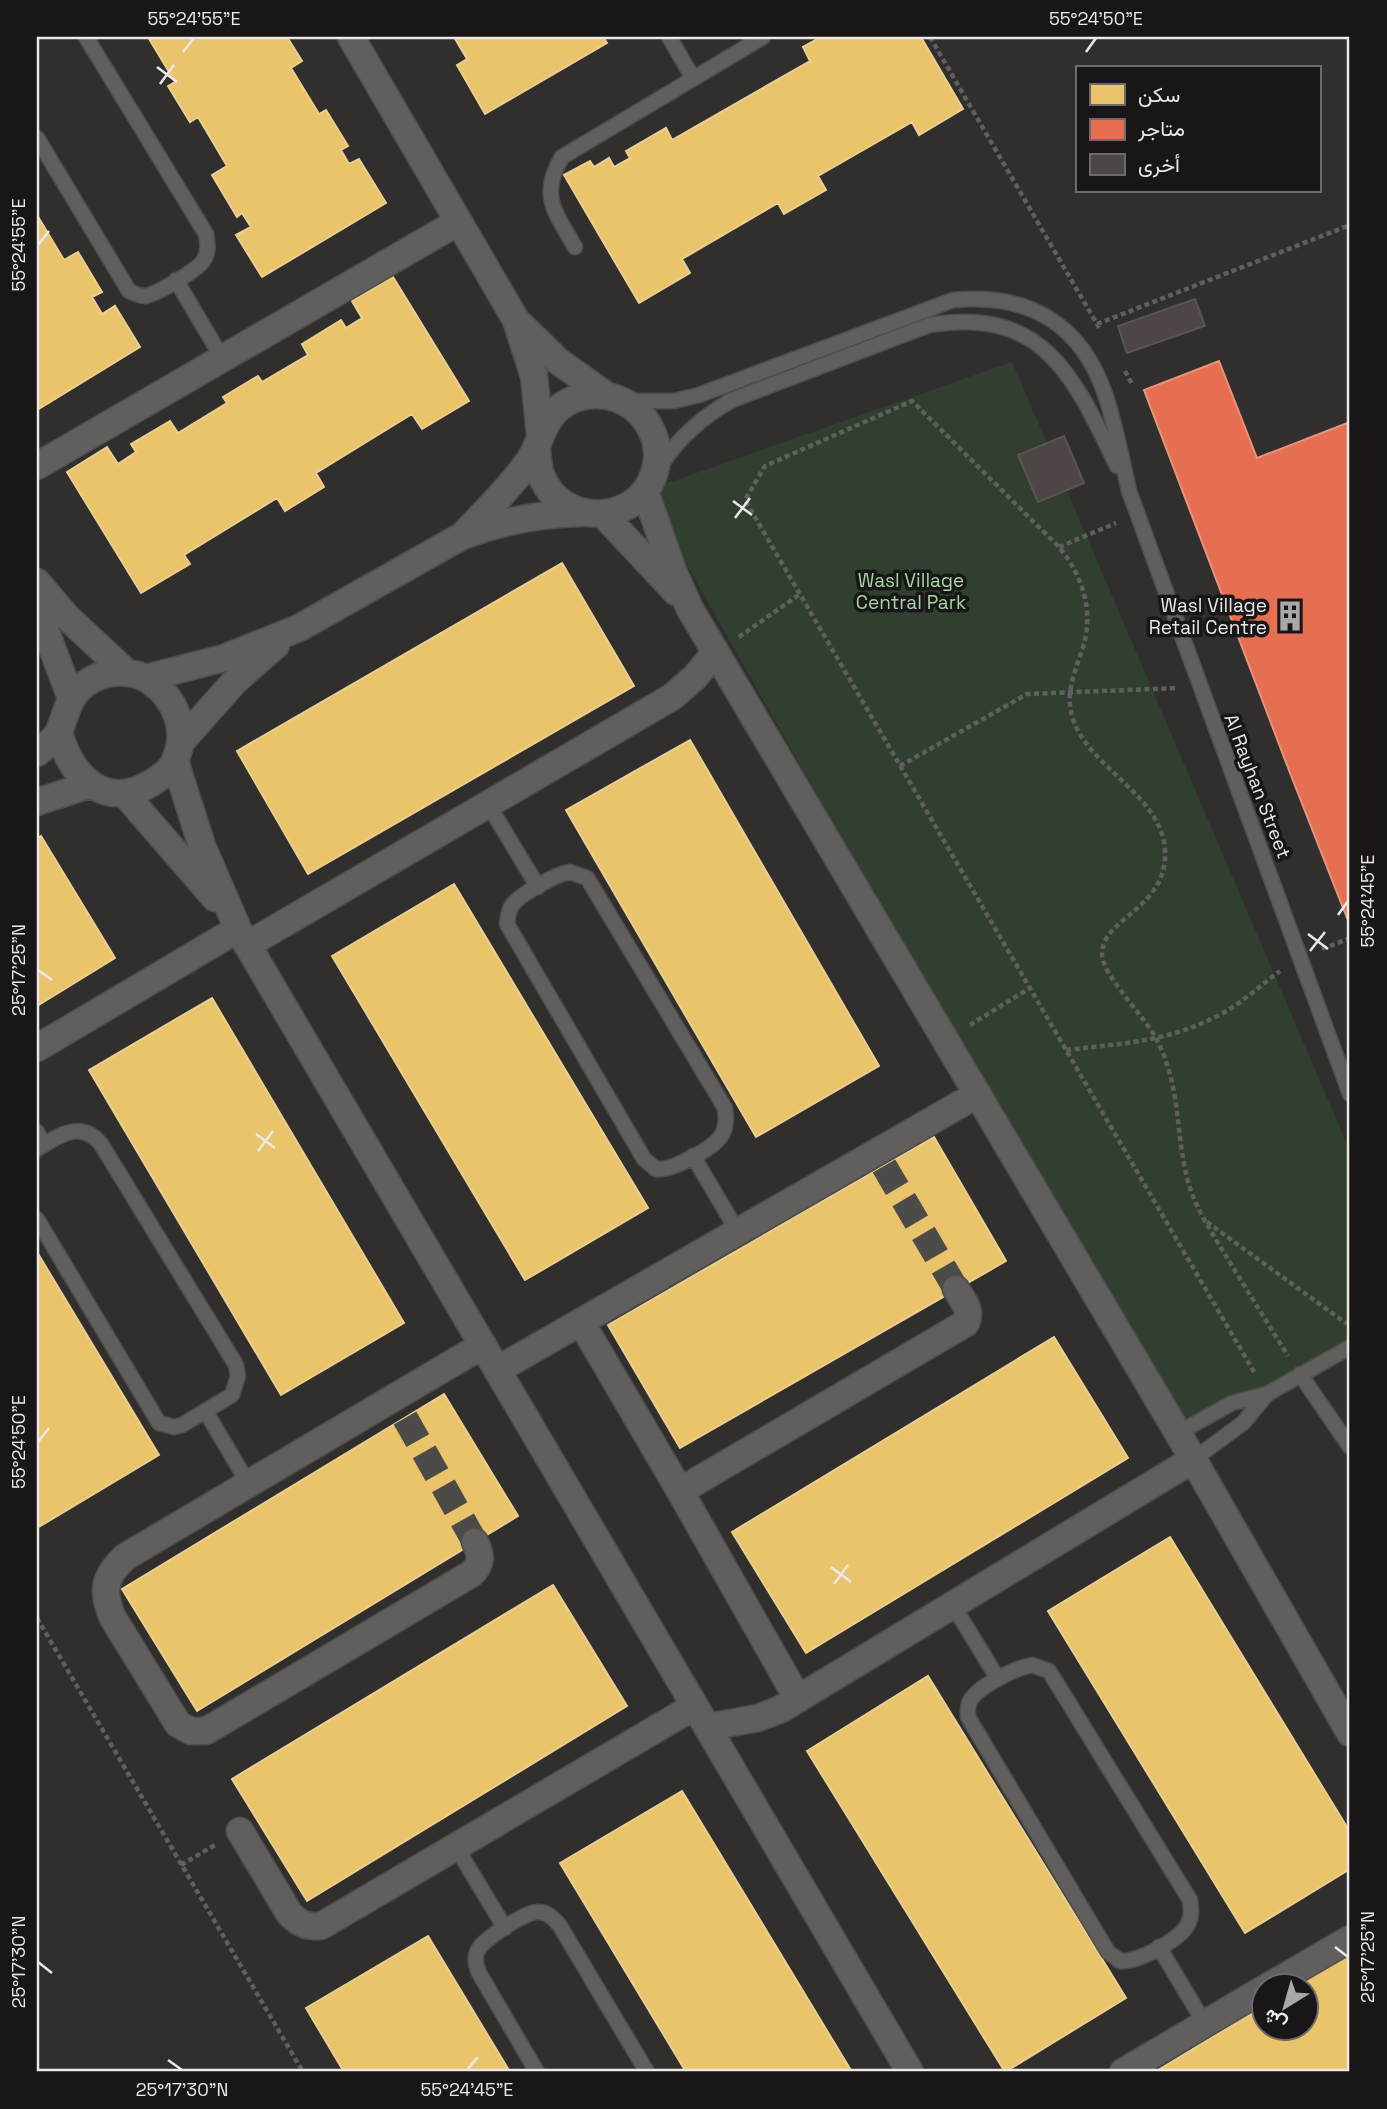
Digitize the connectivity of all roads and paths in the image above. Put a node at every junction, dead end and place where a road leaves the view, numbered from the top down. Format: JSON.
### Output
{"nodes":[{"id":1,"x":86,"y":37,"type":"edge"},
{"id":2,"x":351,"y":37,"type":"edge"},
{"id":3,"x":669,"y":37,"type":"edge"},
{"id":4,"x":763,"y":37,"type":"edge"},
{"id":5,"x":930,"y":37,"type":"edge"},
{"id":6,"x":693,"y":78,"type":"junction"},
{"id":7,"x":37,"y":138,"type":"edge"},
{"id":8,"x":458,"y":222,"type":"junction"},
{"id":9,"x":1350,"y":225,"type":"edge"},
{"id":10,"x":575,"y":247,"type":"dead end"},
{"id":11,"x":176,"y":280,"type":"junction"},
{"id":12,"x":516,"y":320,"type":"junction"},
{"id":13,"x":1097,"y":324,"type":"junction"},
{"id":14,"x":1103,"y":334,"type":"dead end"},
{"id":15,"x":817,"y":351,"type":"junction"},
{"id":16,"x":222,"y":358,"type":"junction"},
{"id":17,"x":822,"y":365,"type":"junction"},
{"id":18,"x":1121,"y":365,"type":"dead end"},
{"id":19,"x":1133,"y":386,"type":"dead end"},
{"id":20,"x":614,"y":398,"type":"junction"},
{"id":21,"x":539,"y":442,"type":"junction"},
{"id":22,"x":37,"y":466,"type":"edge"},
{"id":23,"x":650,"y":483,"type":"junction"},
{"id":24,"x":1129,"y":491,"type":"junction"},
{"id":25,"x":593,"y":513,"type":"junction"},
{"id":26,"x":1137,"y":514,"type":"junction"},
{"id":27,"x":462,"y":536,"type":"junction"},
{"id":28,"x":1059,"y":547,"type":"junction"},
{"id":29,"x":37,"y":582,"type":"edge"},
{"id":30,"x":800,"y":594,"type":"junction"},
{"id":31,"x":37,"y":608,"type":"edge"},
{"id":32,"x":690,"y":609,"type":"junction"},
{"id":33,"x":299,"y":628,"type":"junction"},
{"id":34,"x":715,"y":653,"type":"junction"},
{"id":35,"x":136,"y":676,"type":"junction"},
{"id":36,"x":1200,"y":687,"type":"junction"},
{"id":37,"x":1070,"y":692,"type":"junction"},
{"id":38,"x":71,"y":698,"type":"junction"},
{"id":39,"x":59,"y":733,"type":"junction"},
{"id":40,"x":177,"y":752,"type":"junction"},
{"id":41,"x":37,"y":753,"type":"edge"},
{"id":42,"x":900,"y":766,"type":"junction"},
{"id":43,"x":89,"y":785,"type":"junction"},
{"id":44,"x":124,"y":793,"type":"junction"},
{"id":45,"x":37,"y":802,"type":"edge"},
{"id":46,"x":488,"y":804,"type":"junction"},
{"id":47,"x":538,"y":887,"type":"junction"},
{"id":48,"x":242,"y":937,"type":"junction"},
{"id":49,"x":1350,"y":938,"type":"edge"},
{"id":50,"x":1301,"y":956,"type":"junction"},
{"id":51,"x":1030,"y":988,"type":"junction"},
{"id":52,"x":1157,"y":1039,"type":"junction"},
{"id":53,"x":946,"y":1041,"type":"junction"},
{"id":54,"x":37,"y":1048,"type":"edge"},
{"id":55,"x":1066,"y":1050,"type":"junction"},
{"id":56,"x":978,"y":1094,"type":"junction"},
{"id":57,"x":1350,"y":1094,"type":"edge"},
{"id":58,"x":39,"y":1142,"type":"edge"},
{"id":59,"x":693,"y":1156,"type":"junction"},
{"id":60,"x":37,"y":1219,"type":"edge"},
{"id":61,"x":1204,"y":1221,"type":"junction"},
{"id":62,"x":738,"y":1232,"type":"junction"},
{"id":63,"x":956,"y":1289,"type":"tunnel mouth"},
{"id":64,"x":581,"y":1322,"type":"junction"},
{"id":65,"x":1350,"y":1327,"type":"edge"},
{"id":66,"x":483,"y":1345,"type":"junction"},
{"id":67,"x":1350,"y":1347,"type":"edge"},
{"id":68,"x":497,"y":1370,"type":"junction"},
{"id":69,"x":1300,"y":1374,"type":"junction"},
{"id":70,"x":1267,"y":1394,"type":"junction"},
{"id":71,"x":206,"y":1412,"type":"junction"},
{"id":72,"x":1178,"y":1433,"type":"junction"},
{"id":73,"x":1350,"y":1447,"type":"edge"},
{"id":74,"x":1194,"y":1459,"type":"junction"},
{"id":75,"x":248,"y":1483,"type":"junction"},
{"id":76,"x":680,"y":1491,"type":"junction"},
{"id":77,"x":475,"y":1542,"type":"tunnel mouth"},
{"id":78,"x":953,"y":1605,"type":"junction"},
{"id":79,"x":37,"y":1618,"type":"edge"},
{"id":80,"x":998,"y":1679,"type":"junction"},
{"id":81,"x":797,"y":1699,"type":"junction"},
{"id":82,"x":701,"y":1717,"type":"junction"},
{"id":83,"x":1350,"y":1733,"type":"edge"},
{"id":84,"x":240,"y":1831,"type":"joint"},
{"id":85,"x":457,"y":1847,"type":"junction"},
{"id":86,"x":181,"y":1865,"type":"junction"},
{"id":87,"x":505,"y":1928,"type":"junction"},
{"id":88,"x":1350,"y":1939,"type":"edge"},
{"id":89,"x":1159,"y":1947,"type":"junction"},
{"id":90,"x":1293,"y":1972,"type":"edge"},
{"id":91,"x":1250,"y":1998,"type":"edge"},
{"id":92,"x":1205,"y":2024,"type":"junction"},
{"id":93,"x":303,"y":2072,"type":"edge"},
{"id":94,"x":537,"y":2072,"type":"edge"},
{"id":95,"x":647,"y":2072,"type":"edge"},
{"id":96,"x":910,"y":2072,"type":"edge"},
{"id":97,"x":1123,"y":2072,"type":"edge"}],
"edges":[{"from":1,"to":11,"type":"lane"},
{"from":2,"to":8,"type":"street"},
{"from":3,"to":6,"type":"lane"},
{"from":4,"to":6,"type":"lane"},
{"from":5,"to":13,"type":"path"},
{"from":6,"to":10,"type":"lane"},
{"from":7,"to":11,"type":"lane"},
{"from":8,"to":12,"type":"street"},
{"from":8,"to":16,"type":"street"},
{"from":9,"to":13,"type":"path"},
{"from":11,"to":16,"type":"lane"},
{"from":12,"to":20,"type":"street"},
{"from":12,"to":21,"type":"street"},
{"from":13,"to":14,"type":"path"},
{"from":15,"to":17,"type":"lane"},
{"from":15,"to":20,"type":"lane"},
{"from":15,"to":24,"type":"lane"},
{"from":16,"to":22,"type":"street"},
{"from":17,"to":23,"type":"lane"},
{"from":17,"to":24,"type":"lane"},
{"from":18,"to":19,"type":"path"},
{"from":20,"to":21,"type":"street"},
{"from":20,"to":23,"type":"street"},
{"from":21,"to":25,"type":"street"},
{"from":21,"to":27,"type":"street"},
{"from":23,"to":25,"type":"street"},
{"from":23,"to":32,"type":"street"},
{"from":24,"to":26,"type":"lane","name":"Al Rayhan Street"},
{"from":25,"to":27,"type":"street"},
{"from":25,"to":32,"type":"street"},
{"from":26,"to":28,"type":"path"},
{"from":26,"to":36,"type":"lane","name":"Al Rayhan Street"},
{"from":27,"to":33,"type":"street"},
{"from":28,"to":30,"type":"path"},
{"from":28,"to":37,"type":"path"},
{"from":29,"to":35,"type":"street"},
{"from":30,"to":34,"type":"path"},
{"from":30,"to":42,"type":"path"},
{"from":31,"to":38,"type":"street"},
{"from":32,"to":34,"type":"street"},
{"from":33,"to":35,"type":"street"},
{"from":33,"to":40,"type":"street"},
{"from":34,"to":46,"type":"street"},
{"from":34,"to":53,"type":"street"},
{"from":35,"to":38,"type":"street"},
{"from":35,"to":40,"type":"street"},
{"from":36,"to":37,"type":"path"},
{"from":36,"to":50,"type":"lane","name":"Al Rayhan Street"},
{"from":37,"to":42,"type":"path"},
{"from":37,"to":52,"type":"path"},
{"from":38,"to":39,"type":"street"},
{"from":39,"to":41,"type":"street"},
{"from":39,"to":43,"type":"street"},
{"from":40,"to":44,"type":"street"},
{"from":40,"to":48,"type":"street"},
{"from":42,"to":51,"type":"path"},
{"from":43,"to":44,"type":"street"},
{"from":43,"to":45,"type":"street"},
{"from":44,"to":48,"type":"street"},
{"from":46,"to":47,"type":"lane"},
{"from":46,"to":48,"type":"street"},
{"from":47,"to":59,"type":"lane"},
{"from":47,"to":59,"type":"lane"},
{"from":48,"to":54,"type":"street"},
{"from":48,"to":66,"type":"street"},
{"from":49,"to":50,"type":"path"},
{"from":50,"to":52,"type":"path"},
{"from":50,"to":57,"type":"lane","name":"Al Rayhan Street"},
{"from":51,"to":53,"type":"path"},
{"from":51,"to":55,"type":"path"},
{"from":52,"to":55,"type":"path"},
{"from":52,"to":61,"type":"path"},
{"from":53,"to":56,"type":"street"},
{"from":55,"to":70,"type":"path"},
{"from":56,"to":62,"type":"street"},
{"from":56,"to":72,"type":"street"},
{"from":58,"to":71,"type":"lane"},
{"from":59,"to":62,"type":"lane"},
{"from":60,"to":71,"type":"lane"},
{"from":61,"to":65,"type":"path"},
{"from":61,"to":69,"type":"path"},
{"from":62,"to":64,"type":"street"},
{"from":63,"to":76,"type":"street"},
{"from":64,"to":68,"type":"street"},
{"from":64,"to":76,"type":"street"},
{"from":66,"to":68,"type":"street"},
{"from":66,"to":75,"type":"street"},
{"from":67,"to":69,"type":"lane"},
{"from":68,"to":82,"type":"street"},
{"from":69,"to":70,"type":"lane"},
{"from":69,"to":73,"type":"lane"},
{"from":70,"to":72,"type":"lane"},
{"from":70,"to":74,"type":"lane"},
{"from":71,"to":75,"type":"lane"},
{"from":72,"to":74,"type":"street"},
{"from":74,"to":78,"type":"street"},
{"from":74,"to":83,"type":"street"},
{"from":75,"to":77,"type":"street"},
{"from":76,"to":81,"type":"street"},
{"from":78,"to":80,"type":"lane"},
{"from":78,"to":81,"type":"street"},
{"from":79,"to":86,"type":"path"},
{"from":80,"to":89,"type":"lane"},
{"from":80,"to":89,"type":"lane"},
{"from":81,"to":82,"type":"street"},
{"from":82,"to":85,"type":"street"},
{"from":82,"to":96,"type":"street"},
{"from":84,"to":85,"type":"street"},
{"from":84,"to":86,"type":"path"},
{"from":85,"to":87,"type":"lane"},
{"from":86,"to":93,"type":"path"},
{"from":87,"to":94,"type":"lane"},
{"from":87,"to":95,"type":"lane"},
{"from":88,"to":90,"type":"street"},
{"from":89,"to":92,"type":"lane"},
{"from":91,"to":92,"type":"street"},
{"from":92,"to":97,"type":"street"}]}
